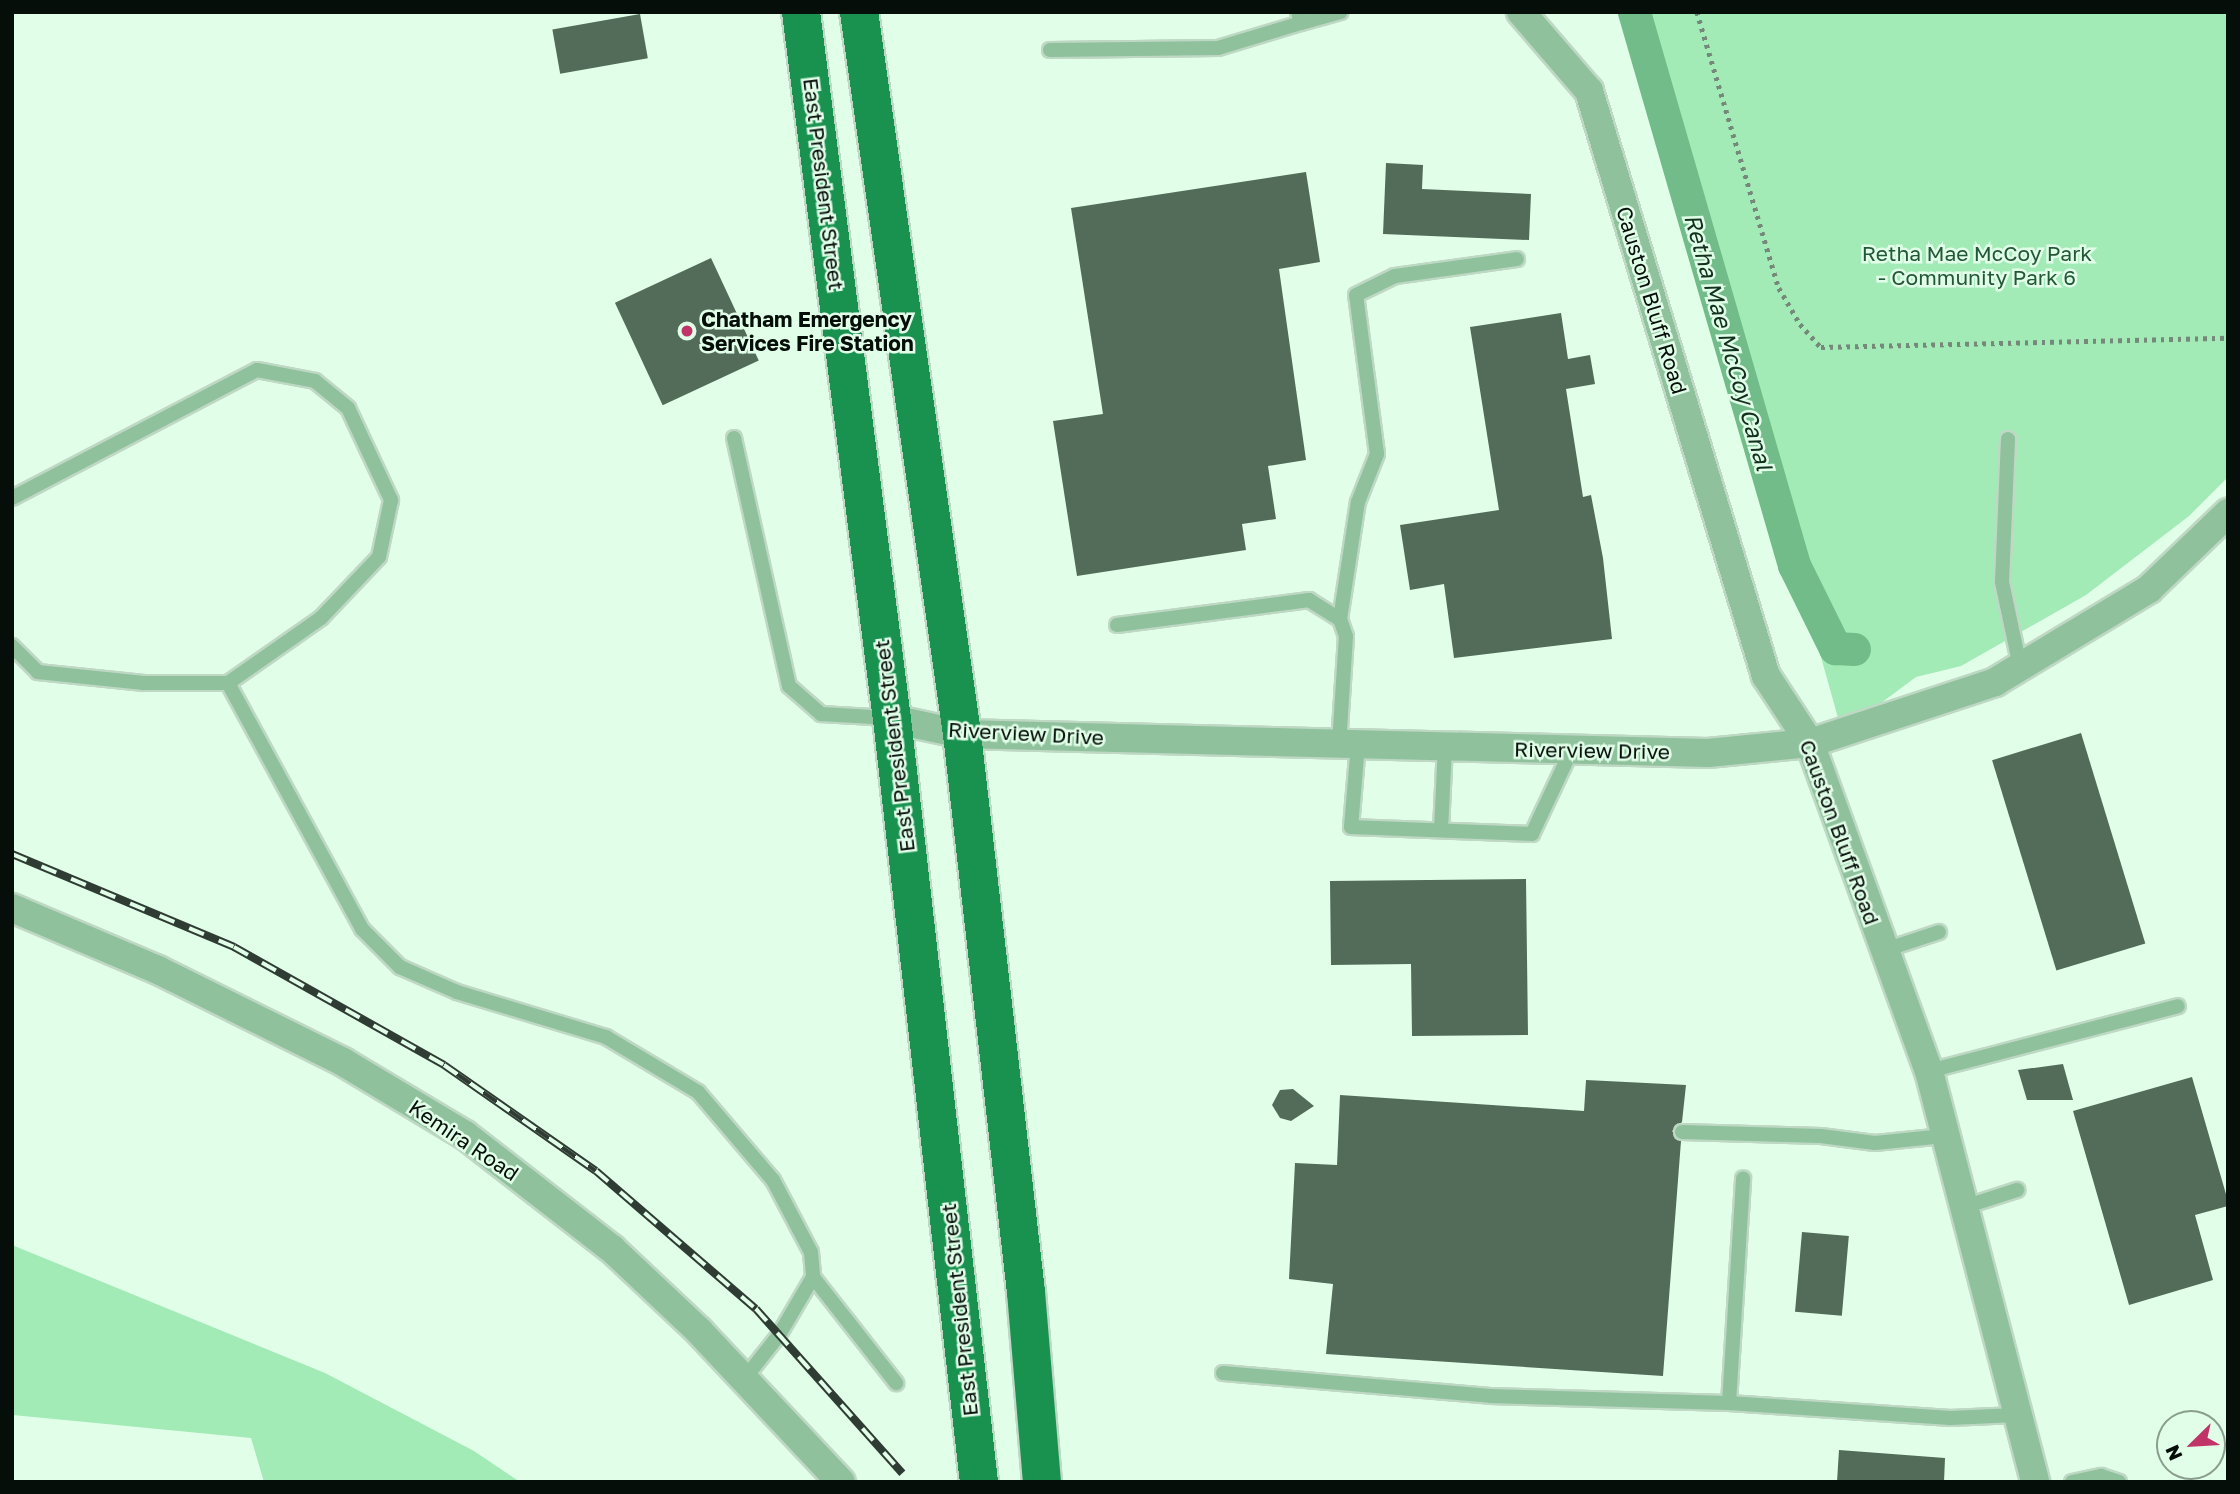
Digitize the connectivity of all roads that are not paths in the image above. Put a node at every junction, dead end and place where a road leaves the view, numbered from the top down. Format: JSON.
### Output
{"nodes":[{"id":1,"x":802,"y":12,"type":"edge"},
{"id":2,"x":859,"y":12,"type":"edge"},
{"id":3,"x":1341,"y":12,"type":"edge"},
{"id":4,"x":1521,"y":12,"type":"edge"},
{"id":5,"x":1300,"y":18,"type":"edge"},
{"id":6,"x":1050,"y":50,"type":"dead end"},
{"id":7,"x":1517,"y":259,"type":"dead end"},
{"id":8,"x":734,"y":438,"type":"dead end"},
{"id":9,"x":2007,"y":439,"type":"dead end"},
{"id":10,"x":12,"y":498,"type":"edge"},
{"id":11,"x":2228,"y":513,"type":"edge"},
{"id":12,"x":1340,"y":619,"type":"junction"},
{"id":13,"x":1117,"y":625,"type":"dead end"},
{"id":14,"x":12,"y":646,"type":"edge"},
{"id":15,"x":2020,"y":667,"type":"junction"},
{"id":16,"x":228,"y":683,"type":"junction"},
{"id":17,"x":892,"y":719,"type":"junction"},
{"id":18,"x":962,"y":734,"type":"junction"},
{"id":19,"x":1811,"y":743,"type":"junction"},
{"id":20,"x":1349,"y":744,"type":"junction"},
{"id":21,"x":1445,"y":746,"type":"junction"},
{"id":22,"x":1572,"y":750,"type":"junction"},
{"id":23,"x":1441,"y":830,"type":"junction"},
{"id":24,"x":12,"y":908,"type":"edge"},
{"id":25,"x":1939,"y":932,"type":"dead end"},
{"id":26,"x":1882,"y":951,"type":"junction"},
{"id":27,"x":2178,"y":1006,"type":"dead end"},
{"id":28,"x":1929,"y":1071,"type":"junction"},
{"id":29,"x":1682,"y":1132,"type":"dead end"},
{"id":30,"x":1944,"y":1136,"type":"junction"},
{"id":31,"x":1743,"y":1178,"type":"dead end"},
{"id":32,"x":2017,"y":1190,"type":"dead end"},
{"id":33,"x":1965,"y":1207,"type":"junction"},
{"id":34,"x":813,"y":1277,"type":"junction"},
{"id":35,"x":1223,"y":1373,"type":"dead end"},
{"id":36,"x":745,"y":1378,"type":"junction"},
{"id":37,"x":896,"y":1383,"type":"dead end"},
{"id":38,"x":1729,"y":1403,"type":"junction"},
{"id":39,"x":2016,"y":1415,"type":"junction"},
{"id":40,"x":841,"y":1482,"type":"edge"},
{"id":41,"x":979,"y":1482,"type":"edge"},
{"id":42,"x":1042,"y":1482,"type":"edge"},
{"id":43,"x":2035,"y":1482,"type":"edge"},
{"id":44,"x":2072,"y":1482,"type":"edge"},
{"id":45,"x":2119,"y":1482,"type":"edge"}],
"edges":[{"from":1,"to":17,"type":"main road","name":"East President Street"},
{"from":2,"to":18,"type":"main road"},
{"from":3,"to":5,"type":"lane"},
{"from":4,"to":19,"type":"street","name":"Causton Bluff Road"},
{"from":5,"to":6,"type":"lane"},
{"from":7,"to":12,"type":"lane"},
{"from":8,"to":17,"type":"lane"},
{"from":9,"to":15,"type":"lane"},
{"from":10,"to":16,"type":"lane"},
{"from":11,"to":15,"type":"street","name":"Riverview Drive"},
{"from":12,"to":13,"type":"lane"},
{"from":12,"to":20,"type":"lane"},
{"from":14,"to":16,"type":"lane"},
{"from":15,"to":19,"type":"street","name":"Riverview Drive"},
{"from":16,"to":34,"type":"lane"},
{"from":17,"to":18,"type":"street","name":"Riverview Drive"},
{"from":17,"to":41,"type":"main road","name":"East President Street"},
{"from":18,"to":20,"type":"street","name":"Riverview Drive"},
{"from":18,"to":42,"type":"main road"},
{"from":19,"to":22,"type":"street","name":"Riverview Drive"},
{"from":19,"to":26,"type":"street","name":"Causton Bluff Road"},
{"from":20,"to":21,"type":"street","name":"Riverview Drive"},
{"from":20,"to":23,"type":"lane"},
{"from":21,"to":22,"type":"street","name":"Riverview Drive"},
{"from":21,"to":23,"type":"lane"},
{"from":22,"to":23,"type":"lane"},
{"from":24,"to":36,"type":"street","name":"Kemira Road"},
{"from":25,"to":26,"type":"lane"},
{"from":26,"to":28,"type":"street","name":"Causton Bluff Road"},
{"from":27,"to":28,"type":"lane"},
{"from":28,"to":30,"type":"street","name":"Causton Bluff Road"},
{"from":29,"to":30,"type":"lane"},
{"from":30,"to":33,"type":"street","name":"Causton Bluff Road"},
{"from":31,"to":38,"type":"lane"},
{"from":32,"to":33,"type":"lane"},
{"from":33,"to":39,"type":"street","name":"Causton Bluff Road"},
{"from":34,"to":36,"type":"lane"},
{"from":34,"to":37,"type":"lane"},
{"from":35,"to":38,"type":"lane"},
{"from":36,"to":40,"type":"street","name":"Kemira Road"},
{"from":38,"to":39,"type":"lane"},
{"from":39,"to":43,"type":"street","name":"Causton Bluff Road"},
{"from":44,"to":45,"type":"lane"}]}
